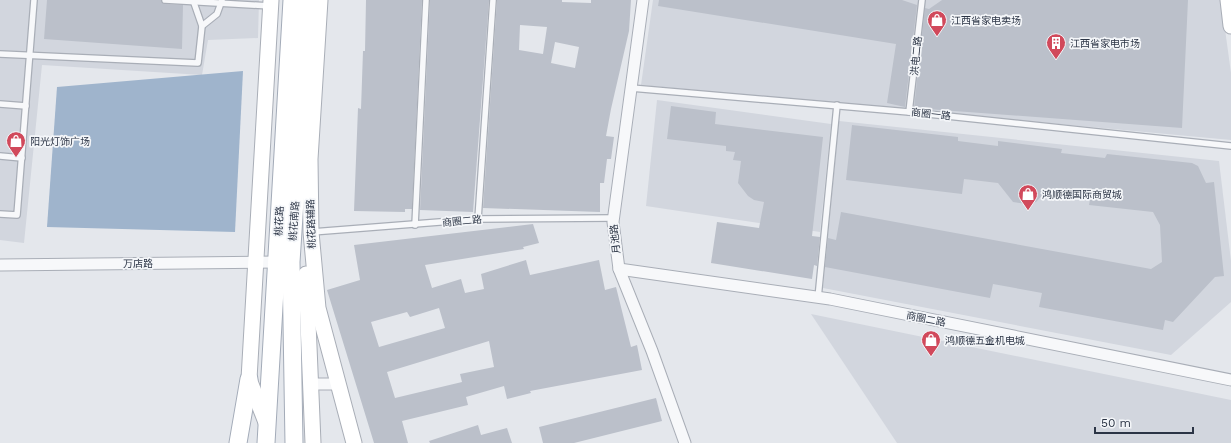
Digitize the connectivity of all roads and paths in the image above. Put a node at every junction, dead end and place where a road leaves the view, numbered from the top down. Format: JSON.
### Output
{"nodes":[{"id":1,"x":34,"y":0,"type":"edge"},
{"id":2,"x":165,"y":0,"type":"edge"},
{"id":3,"x":426,"y":0,"type":"edge"},
{"id":4,"x":493,"y":0,"type":"edge"},
{"id":5,"x":643,"y":0,"type":"edge"},
{"id":6,"x":922,"y":0,"type":"edge"},
{"id":7,"x":1228,"y":0,"type":"edge"},
{"id":8,"x":193,"y":1,"type":"edge"},
{"id":9,"x":222,"y":1,"type":"edge"},
{"id":10,"x":301,"y":1,"type":"edge"},
{"id":11,"x":271,"y":3,"type":"edge"},
{"id":12,"x":202,"y":26,"type":"junction"},
{"id":13,"x":1231,"y":26,"type":"edge"},
{"id":14,"x":0,"y":54,"type":"edge"},
{"id":15,"x":30,"y":55,"type":"junction"},
{"id":16,"x":631,"y":88,"type":"junction"},
{"id":17,"x":0,"y":104,"type":"edge"},
{"id":18,"x":26,"y":106,"type":"junction"},
{"id":19,"x":837,"y":106,"type":"junction"},
{"id":20,"x":910,"y":112,"type":"junction"},
{"id":21,"x":1231,"y":146,"type":"edge"},
{"id":22,"x":0,"y":156,"type":"edge"},
{"id":23,"x":22,"y":158,"type":"junction"},
{"id":24,"x":0,"y":214,"type":"edge"},
{"id":25,"x":613,"y":218,"type":"junction"},
{"id":26,"x":478,"y":219,"type":"junction"},
{"id":27,"x":415,"y":225,"type":"junction"},
{"id":28,"x":310,"y":232,"type":"junction"},
{"id":29,"x":256,"y":262,"type":"junction"},
{"id":30,"x":277,"y":262,"type":"junction"},
{"id":31,"x":0,"y":264,"type":"edge"},
{"id":32,"x":619,"y":269,"type":"junction"},
{"id":33,"x":818,"y":298,"type":"junction"},
{"id":34,"x":249,"y":378,"type":"junction"},
{"id":35,"x":1231,"y":380,"type":"edge"},
{"id":36,"x":310,"y":384,"type":"junction"},
{"id":37,"x":339,"y":384,"type":"junction"},
{"id":38,"x":267,"y":425,"type":"junction"},
{"id":39,"x":351,"y":441,"type":"edge"},
{"id":40,"x":238,"y":443,"type":"edge"},
{"id":41,"x":266,"y":443,"type":"edge"},
{"id":42,"x":294,"y":443,"type":"edge"},
{"id":43,"x":313,"y":443,"type":"edge"},
{"id":44,"x":685,"y":443,"type":"edge"}],
"edges":[{"from":1,"to":15,"type":"lane"},
{"from":2,"to":8,"type":"lane"},
{"from":3,"to":27,"type":"lane"},
{"from":4,"to":26,"type":"lane"},
{"from":5,"to":16,"type":"street","name":"月池路"},
{"from":6,"to":20,"type":"lane","name":"洪电二路"},
{"from":7,"to":13,"type":"main road"},
{"from":8,"to":9,"type":"lane"},
{"from":8,"to":12,"type":"lane"},
{"from":9,"to":11,"type":"lane"},
{"from":9,"to":12,"type":"lane"},
{"from":10,"to":28,"type":"main road","name":"桃花路辅路"},
{"from":10,"to":30,"type":"main road","name":"桃花路"},
{"from":10,"to":36,"type":"main road"},
{"from":10,"to":42,"type":"main road","name":"桃花南路"},
{"from":11,"to":29,"type":"main road"},
{"from":12,"to":15,"type":"lane"},
{"from":14,"to":15,"type":"lane"},
{"from":15,"to":18,"type":"lane"},
{"from":16,"to":19,"type":"lane","name":"商圈一路"},
{"from":16,"to":25,"type":"street","name":"月池路"},
{"from":17,"to":18,"type":"lane"},
{"from":18,"to":23,"type":"lane"},
{"from":19,"to":20,"type":"lane","name":"商圈一路"},
{"from":19,"to":33,"type":"lane"},
{"from":20,"to":21,"type":"lane","name":"商圈一路"},
{"from":22,"to":23,"type":"lane"},
{"from":23,"to":24,"type":"lane"},
{"from":25,"to":26,"type":"lane","name":"商圈二路"},
{"from":25,"to":32,"type":"street","name":"月池路"},
{"from":26,"to":27,"type":"lane","name":"商圈二路"},
{"from":27,"to":28,"type":"lane","name":"商圈二路"},
{"from":28,"to":37,"type":"main road","name":"桃花路辅路"},
{"from":29,"to":30,"type":"street","name":"万店路"},
{"from":29,"to":31,"type":"street","name":"万店路"},
{"from":29,"to":34,"type":"main road"},
{"from":30,"to":38,"type":"main road","name":"桃花路"},
{"from":32,"to":33,"type":"street","name":"商圈二路"},
{"from":32,"to":44,"type":"street","name":"月池路"},
{"from":33,"to":35,"type":"street","name":"商圈二路"},
{"from":34,"to":38,"type":"main road"},
{"from":34,"to":40,"type":"main road"},
{"from":36,"to":37,"type":"street"},
{"from":36,"to":43,"type":"main road"},
{"from":37,"to":39,"type":"main road","name":"桃花路辅路"},
{"from":38,"to":41,"type":"main road","name":"桃花路"}]}
